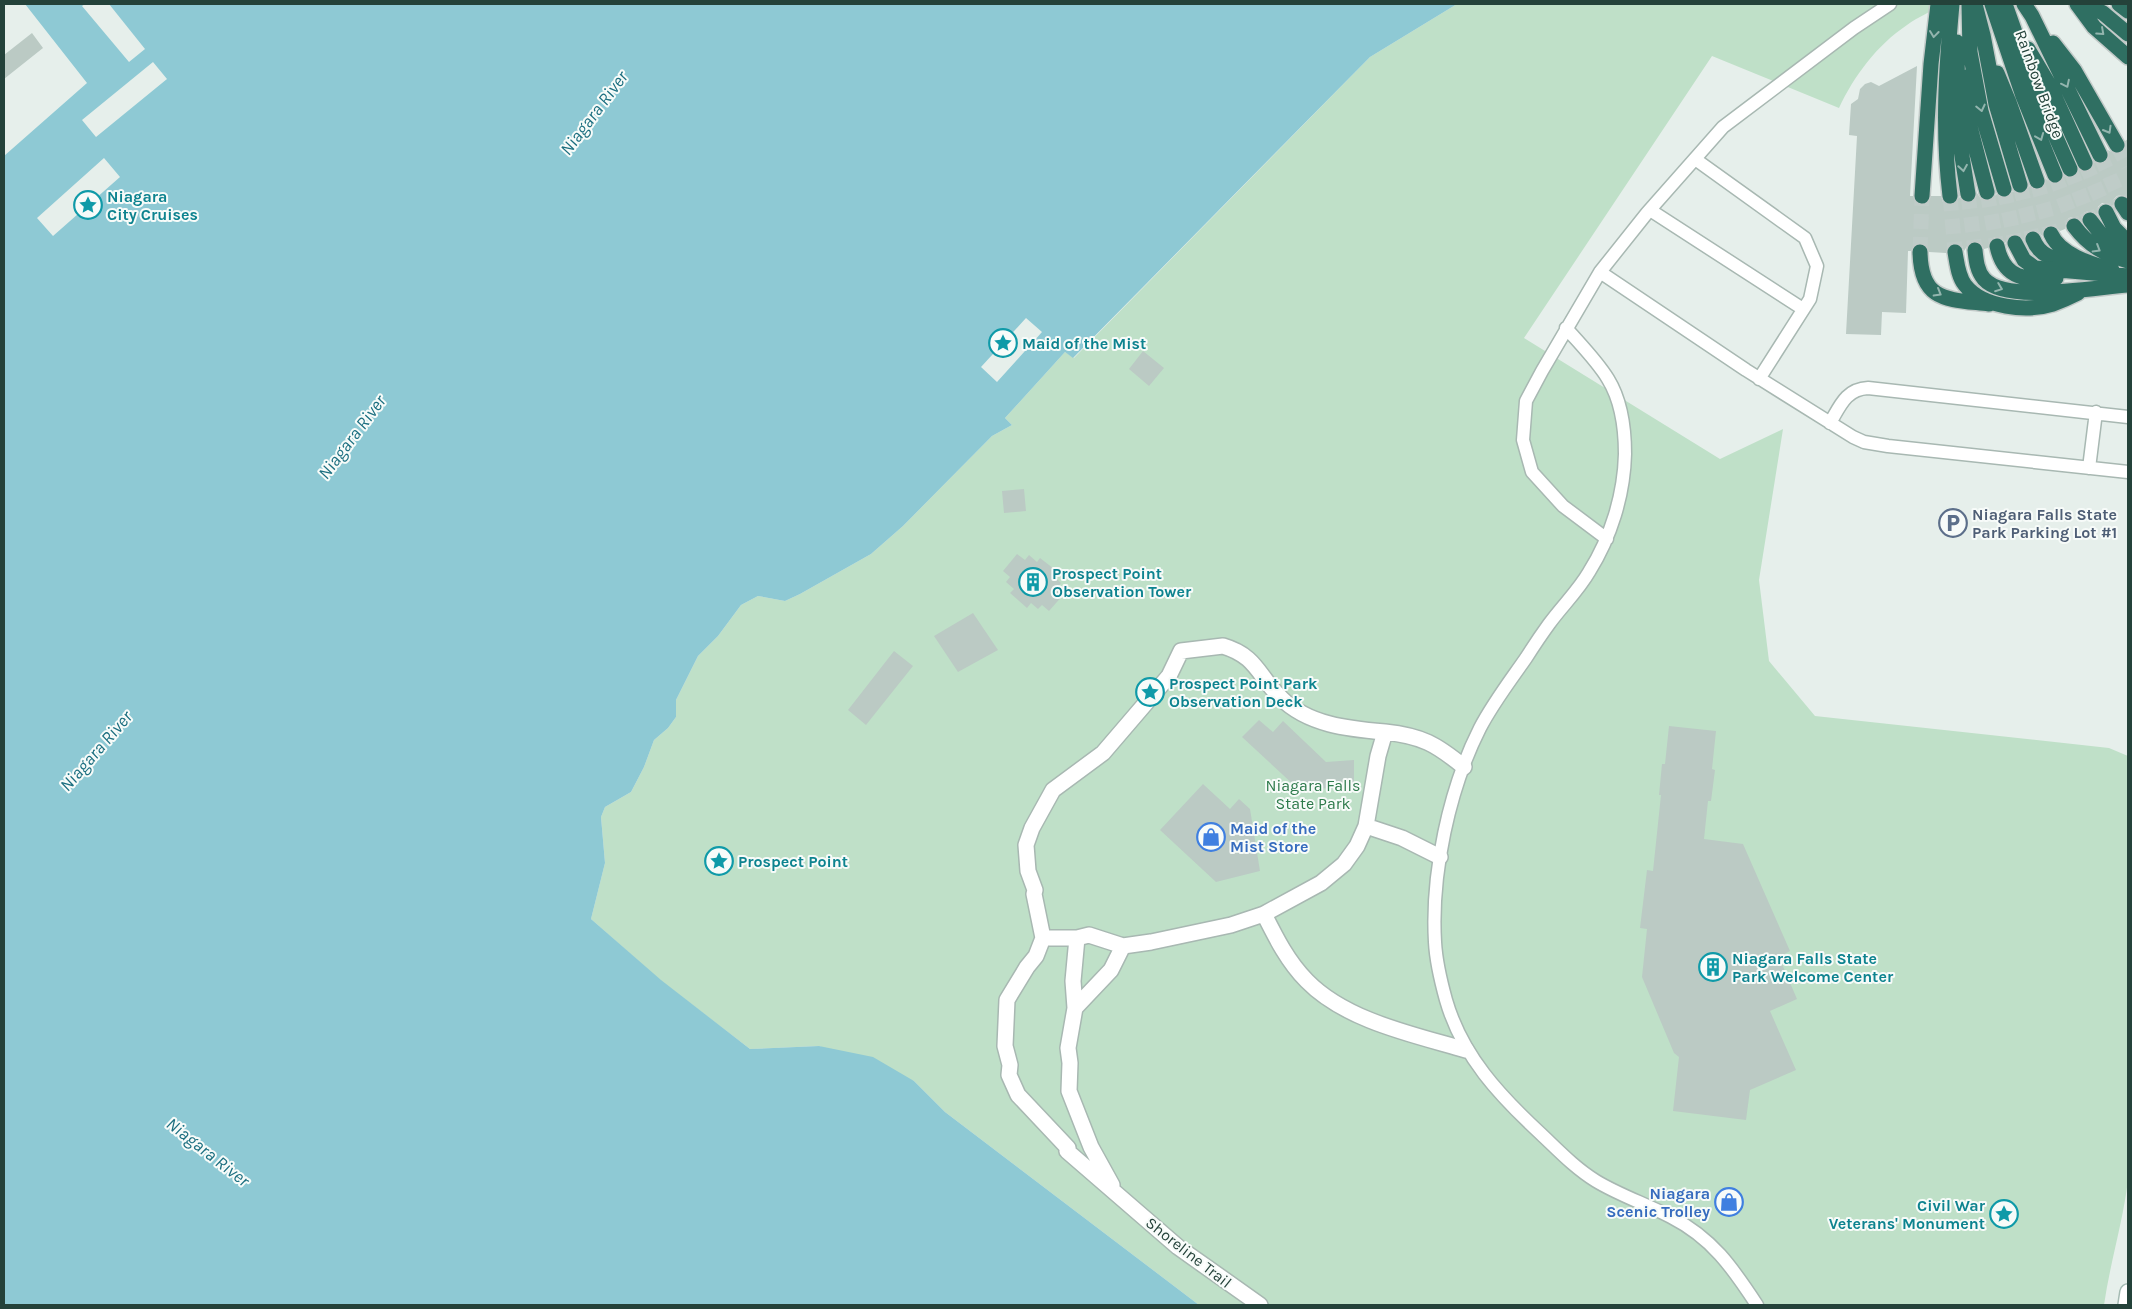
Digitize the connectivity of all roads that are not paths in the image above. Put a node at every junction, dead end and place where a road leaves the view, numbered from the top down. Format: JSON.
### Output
{"nodes":[{"id":1,"x":1890,"y":4,"type":"edge"},
{"id":2,"x":1938,"y":4,"type":"edge"},
{"id":3,"x":1953,"y":4,"type":"edge"},
{"id":4,"x":1969,"y":4,"type":"edge"},
{"id":5,"x":1975,"y":4,"type":"edge"},
{"id":6,"x":1992,"y":4,"type":"edge"},
{"id":7,"x":2005,"y":4,"type":"edge"},
{"id":8,"x":2077,"y":4,"type":"edge"},
{"id":9,"x":2086,"y":4,"type":"edge"},
{"id":10,"x":2119,"y":4,"type":"edge"},
{"id":11,"x":2028,"y":10,"type":"edge"},
{"id":12,"x":2128,"y":11,"type":"edge"},
{"id":13,"x":2009,"y":24,"type":"junction"},
{"id":14,"x":2128,"y":34,"type":"edge"},
{"id":15,"x":1985,"y":42,"type":"junction"},
{"id":16,"x":1961,"y":50,"type":"junction"},
{"id":17,"x":2128,"y":56,"type":"edge"},
{"id":18,"x":2117,"y":146,"type":"tunnel mouth"},
{"id":19,"x":2100,"y":155,"type":"tunnel mouth"},
{"id":20,"x":1695,"y":158,"type":"junction"},
{"id":21,"x":2085,"y":163,"type":"tunnel mouth"},
{"id":22,"x":2070,"y":170,"type":"tunnel mouth"},
{"id":23,"x":2055,"y":176,"type":"tunnel mouth"},
{"id":24,"x":2037,"y":181,"type":"tunnel mouth"},
{"id":25,"x":2020,"y":185,"type":"tunnel mouth"},
{"id":26,"x":2004,"y":189,"type":"tunnel mouth"},
{"id":27,"x":1987,"y":192,"type":"tunnel mouth"},
{"id":28,"x":1968,"y":194,"type":"tunnel mouth"},
{"id":29,"x":1922,"y":196,"type":"tunnel mouth"},
{"id":30,"x":1950,"y":196,"type":"tunnel mouth"},
{"id":31,"x":1650,"y":210,"type":"junction"},
{"id":32,"x":2106,"y":212,"type":"tunnel mouth"},
{"id":33,"x":2090,"y":220,"type":"tunnel mouth"},
{"id":34,"x":2074,"y":226,"type":"tunnel mouth"},
{"id":35,"x":2051,"y":234,"type":"tunnel mouth"},
{"id":36,"x":2033,"y":239,"type":"tunnel mouth"},
{"id":37,"x":2128,"y":242,"type":"edge"},
{"id":38,"x":2015,"y":243,"type":"tunnel mouth"},
{"id":39,"x":1998,"y":246,"type":"tunnel mouth"},
{"id":40,"x":1974,"y":250,"type":"tunnel mouth"},
{"id":41,"x":2128,"y":250,"type":"edge"},
{"id":42,"x":1920,"y":252,"type":"tunnel mouth"},
{"id":43,"x":1955,"y":252,"type":"tunnel mouth"},
{"id":44,"x":2128,"y":260,"type":"edge"},
{"id":45,"x":1600,"y":272,"type":"junction"},
{"id":46,"x":2128,"y":275,"type":"edge"},
{"id":47,"x":2099,"y":276,"type":"junction"},
{"id":48,"x":2128,"y":285,"type":"edge"},
{"id":49,"x":2012,"y":306,"type":"junction"},
{"id":50,"x":1803,"y":309,"type":"junction"},
{"id":51,"x":1566,"y":328,"type":"junction"},
{"id":52,"x":1759,"y":379,"type":"junction"},
{"id":53,"x":2096,"y":412,"type":"junction"},
{"id":54,"x":2128,"y":417,"type":"edge"},
{"id":55,"x":1830,"y":423,"type":"junction"},
{"id":56,"x":2089,"y":468,"type":"junction"},
{"id":57,"x":2128,"y":472,"type":"edge"},
{"id":58,"x":1607,"y":538,"type":"junction"},
{"id":59,"x":1385,"y":732,"type":"junction"},
{"id":60,"x":1464,"y":767,"type":"junction"},
{"id":61,"x":1366,"y":826,"type":"junction"},
{"id":62,"x":1440,"y":858,"type":"junction"},
{"id":63,"x":1264,"y":914,"type":"junction"},
{"id":64,"x":1043,"y":938,"type":"junction"},
{"id":65,"x":1077,"y":938,"type":"junction"},
{"id":66,"x":1123,"y":946,"type":"junction"},
{"id":67,"x":1075,"y":1008,"type":"junction"},
{"id":68,"x":1466,"y":1050,"type":"junction"},
{"id":69,"x":1120,"y":1197,"type":"junction"},
{"id":70,"x":2128,"y":1292,"type":"edge"},
{"id":71,"x":1260,"y":1305,"type":"edge"},
{"id":72,"x":1757,"y":1305,"type":"edge"},
{"id":73,"x":2126,"y":1305,"type":"edge"}],
"edges":[{"from":1,"to":20,"type":"lane"},
{"from":2,"to":29,"type":"highway","one_way":true},
{"from":3,"to":16,"type":"highway"},
{"from":4,"to":16,"type":"highway"},
{"from":5,"to":15,"type":"highway"},
{"from":6,"to":13,"type":"highway","name":"Rainbow Bridge"},
{"from":7,"to":13,"type":"highway"},
{"from":8,"to":17,"type":"highway","one_way":true},
{"from":9,"to":14,"type":"highway"},
{"from":10,"to":12,"type":"highway"},
{"from":11,"to":18,"type":"highway","one_way":true},
{"from":11,"to":19,"type":"highway","one_way":true},
{"from":13,"to":21,"type":"highway"},
{"from":13,"to":22,"type":"highway"},
{"from":13,"to":23,"type":"highway","name":"Rainbow Bridge","one_way":true},
{"from":15,"to":24,"type":"highway"},
{"from":15,"to":25,"type":"highway"},
{"from":16,"to":26,"type":"highway","one_way":true},
{"from":16,"to":27,"type":"highway"},
{"from":16,"to":28,"type":"highway","one_way":true},
{"from":16,"to":30,"type":"highway"},
{"from":20,"to":31,"type":"lane"},
{"from":20,"to":50,"type":"lane"},
{"from":31,"to":45,"type":"lane"},
{"from":31,"to":50,"type":"lane"},
{"from":32,"to":37,"type":"highway"},
{"from":33,"to":41,"type":"highway"},
{"from":34,"to":44,"type":"highway","one_way":true},
{"from":35,"to":47,"type":"highway"},
{"from":36,"to":47,"type":"highway"},
{"from":38,"to":47,"type":"highway"},
{"from":39,"to":47,"type":"highway"},
{"from":40,"to":47,"type":"highway","one_way":true},
{"from":42,"to":49,"type":"highway","one_way":true},
{"from":43,"to":49,"type":"highway"},
{"from":45,"to":51,"type":"lane"},
{"from":45,"to":52,"type":"lane"},
{"from":46,"to":47,"type":"highway"},
{"from":47,"to":48,"type":"highway"},
{"from":47,"to":49,"type":"highway"},
{"from":50,"to":52,"type":"lane"},
{"from":51,"to":58,"type":"lane"},
{"from":51,"to":58,"type":"lane"},
{"from":52,"to":55,"type":"lane"},
{"from":53,"to":54,"type":"lane"},
{"from":53,"to":55,"type":"lane"},
{"from":53,"to":56,"type":"lane"},
{"from":55,"to":56,"type":"lane"},
{"from":56,"to":57,"type":"lane"},
{"from":58,"to":60,"type":"lane"},
{"from":59,"to":60,"type":"street"},
{"from":59,"to":61,"type":"street"},
{"from":59,"to":64,"type":"street"},
{"from":60,"to":62,"type":"lane"},
{"from":61,"to":62,"type":"street"},
{"from":61,"to":63,"type":"street"},
{"from":62,"to":68,"type":"lane"},
{"from":63,"to":66,"type":"street"},
{"from":63,"to":68,"type":"street"},
{"from":64,"to":65,"type":"street"},
{"from":64,"to":69,"type":"street"},
{"from":65,"to":66,"type":"street"},
{"from":65,"to":67,"type":"street"},
{"from":66,"to":67,"type":"street"},
{"from":67,"to":69,"type":"street"},
{"from":68,"to":72,"type":"lane"},
{"from":69,"to":71,"type":"street","name":"Shoreline Trail"},
{"from":70,"to":73,"type":"street"}]}
